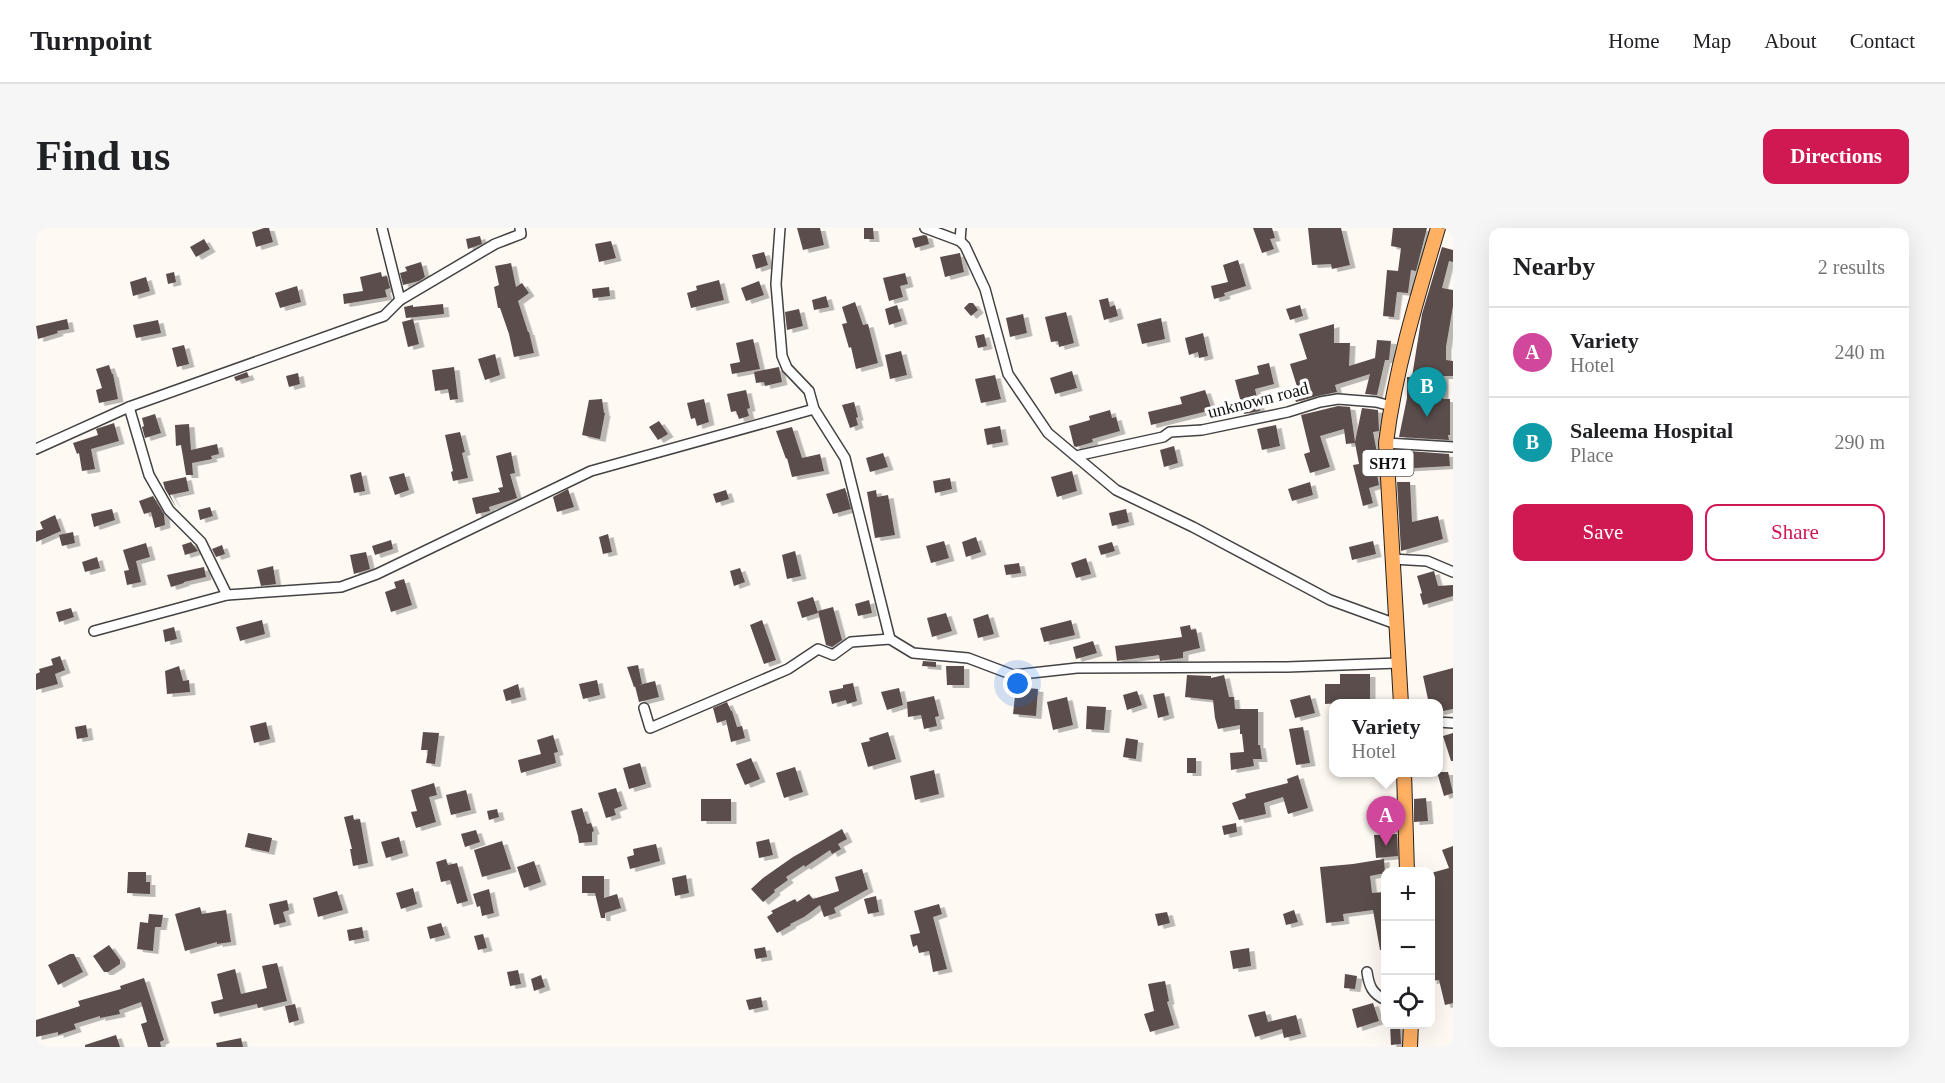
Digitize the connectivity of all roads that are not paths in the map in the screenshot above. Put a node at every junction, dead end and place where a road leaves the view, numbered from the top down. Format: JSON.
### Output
{"nodes":[{"id":1,"x":382,"y":228,"type":"edge"},
{"id":2,"x":520,"y":228,"type":"edge"},
{"id":3,"x":780,"y":228,"type":"edge"},
{"id":4,"x":925,"y":228,"type":"edge"},
{"id":5,"x":961,"y":228,"type":"edge"},
{"id":6,"x":1438,"y":228,"type":"edge"},
{"id":7,"x":960,"y":242,"type":"junction"},
{"id":8,"x":400,"y":300,"type":"junction"},
{"id":9,"x":1391,"y":406,"type":"junction"},
{"id":10,"x":129,"y":407,"type":"junction"},
{"id":11,"x":814,"y":409,"type":"junction"},
{"id":12,"x":1386,"y":443,"type":"junction"},
{"id":13,"x":1453,"y":447,"type":"edge"},
{"id":14,"x":36,"y":449,"type":"edge"},
{"id":15,"x":1076,"y":456,"type":"junction"},
{"id":16,"x":1392,"y":559,"type":"junction"},
{"id":17,"x":1453,"y":572,"type":"edge"},
{"id":18,"x":227,"y":595,"type":"junction"},
{"id":19,"x":1396,"y":624,"type":"junction"},
{"id":20,"x":94,"y":631,"type":"dead end"},
{"id":21,"x":890,"y":639,"type":"junction"},
{"id":22,"x":1398,"y":663,"type":"junction"},
{"id":23,"x":1401,"y":699,"type":"edge"},
{"id":24,"x":644,"y":708,"type":"dead end"},
{"id":25,"x":1404,"y":777,"type":"edge"},
{"id":26,"x":1407,"y":867,"type":"edge"},
{"id":27,"x":1367,"y":972,"type":"dead end"},
{"id":28,"x":1381,"y":998,"type":"edge"},
{"id":29,"x":1411,"y":1029,"type":"edge"},
{"id":30,"x":1410,"y":1047,"type":"edge"}],
"edges":[{"from":1,"to":8,"type":"street"},
{"from":2,"to":8,"type":"street"},
{"from":3,"to":11,"type":"street"},
{"from":4,"to":7,"type":"street"},
{"from":5,"to":7,"type":"street"},
{"from":6,"to":9,"type":"main road","number":"SH71"},
{"from":7,"to":15,"type":"street"},
{"from":8,"to":10,"type":"street"},
{"from":9,"to":12,"type":"main road","number":"SH71"},
{"from":9,"to":15,"type":"street","name":"unknown road"},
{"from":10,"to":14,"type":"street"},
{"from":10,"to":18,"type":"street"},
{"from":11,"to":18,"type":"street"},
{"from":11,"to":21,"type":"street"},
{"from":12,"to":13,"type":"street"},
{"from":12,"to":16,"type":"main road","number":"SH71"},
{"from":15,"to":19,"type":"street"},
{"from":16,"to":17,"type":"street"},
{"from":16,"to":19,"type":"main road","number":"SH71"},
{"from":18,"to":20,"type":"street"},
{"from":19,"to":22,"type":"main road","number":"SH71"},
{"from":21,"to":22,"type":"street"},
{"from":21,"to":24,"type":"street"},
{"from":22,"to":23,"type":"main road","number":"SH71"},
{"from":25,"to":26,"type":"main road"},
{"from":27,"to":28,"type":"street"},
{"from":29,"to":30,"type":"main road"}]}
